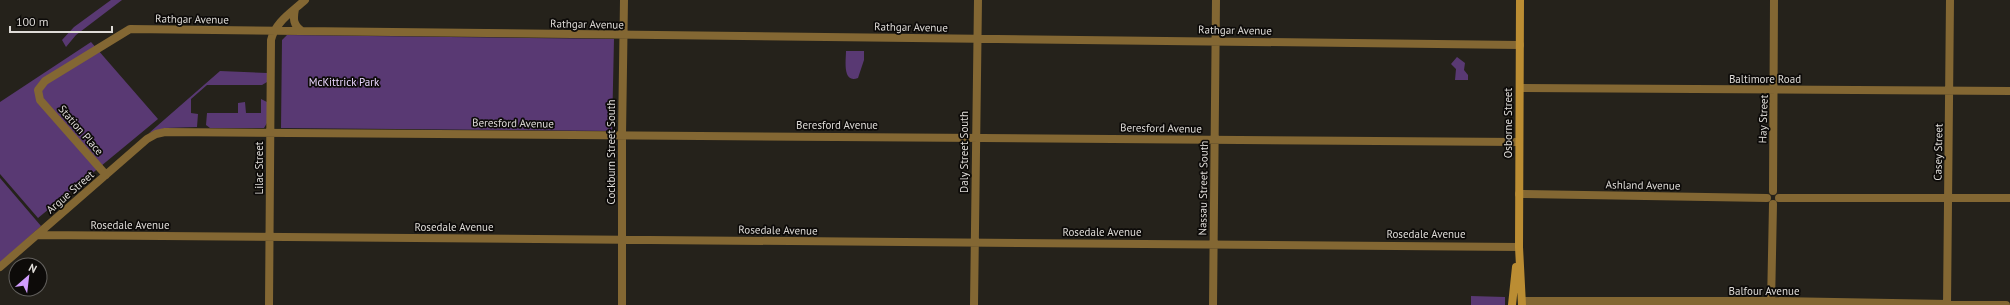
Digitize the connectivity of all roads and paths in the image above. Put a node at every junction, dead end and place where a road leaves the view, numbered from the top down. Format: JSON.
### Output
{"nodes":[{"id":1,"x":305,"y":0,"type":"edge"},
{"id":2,"x":624,"y":0,"type":"edge"},
{"id":3,"x":978,"y":0,"type":"edge"},
{"id":4,"x":1216,"y":0,"type":"edge"},
{"id":5,"x":1520,"y":0,"type":"edge"},
{"id":6,"x":1774,"y":0,"type":"edge"},
{"id":7,"x":1950,"y":0,"type":"edge"},
{"id":8,"x":296,"y":9,"type":"junction"},
{"id":9,"x":273,"y":31,"type":"junction"},
{"id":10,"x":302,"y":31,"type":"junction"},
{"id":11,"x":624,"y":35,"type":"junction"},
{"id":12,"x":977,"y":39,"type":"junction"},
{"id":13,"x":1216,"y":41,"type":"junction"},
{"id":14,"x":1520,"y":45,"type":"junction"},
{"id":15,"x":1520,"y":88,"type":"junction"},
{"id":16,"x":1775,"y":90,"type":"junction"},
{"id":17,"x":2010,"y":91,"type":"edge"},
{"id":18,"x":1950,"y":92,"type":"junction"},
{"id":19,"x":40,"y":100,"type":"joint"},
{"id":20,"x":271,"y":133,"type":"junction"},
{"id":21,"x":156,"y":134,"type":"joint"},
{"id":22,"x":622,"y":135,"type":"junction"},
{"id":23,"x":975,"y":136,"type":"junction"},
{"id":24,"x":1214,"y":140,"type":"junction"},
{"id":25,"x":1519,"y":142,"type":"junction"},
{"id":26,"x":106,"y":176,"type":"junction"},
{"id":27,"x":1519,"y":194,"type":"junction"},
{"id":28,"x":1771,"y":198,"type":"junction"},
{"id":29,"x":1948,"y":198,"type":"junction"},
{"id":30,"x":2010,"y":198,"type":"edge"},
{"id":31,"x":37,"y":235,"type":"junction"},
{"id":32,"x":270,"y":237,"type":"junction"},
{"id":33,"x":622,"y":240,"type":"junction"},
{"id":34,"x":975,"y":243,"type":"junction"},
{"id":35,"x":1213,"y":244,"type":"junction"},
{"id":36,"x":1519,"y":247,"type":"junction"},
{"id":37,"x":0,"y":267,"type":"edge"},
{"id":38,"x":1522,"y":303,"type":"edge"},
{"id":39,"x":1771,"y":303,"type":"edge"},
{"id":40,"x":1947,"y":304,"type":"edge"},
{"id":41,"x":269,"y":305,"type":"edge"},
{"id":42,"x":622,"y":305,"type":"edge"},
{"id":43,"x":974,"y":305,"type":"edge"},
{"id":44,"x":1213,"y":305,"type":"edge"},
{"id":45,"x":1512,"y":305,"type":"edge"},
{"id":46,"x":2006,"y":305,"type":"edge"}],
"edges":[{"from":1,"to":8,"type":"street"},
{"from":2,"to":11,"type":"street","name":"Cockburn Street South"},
{"from":3,"to":12,"type":"street","name":"Daly Street South"},
{"from":4,"to":13,"type":"street","name":"Nassau Street South"},
{"from":5,"to":14,"type":"main road","name":"Osborne Street"},
{"from":6,"to":16,"type":"street","name":"Hay Street"},
{"from":7,"to":18,"type":"street","name":"Casey Street"},
{"from":8,"to":9,"type":"street"},
{"from":8,"to":10,"type":"street"},
{"from":9,"to":10,"type":"street","name":"Rathgar Avenue"},
{"from":9,"to":19,"type":"street","name":"Rathgar Avenue"},
{"from":9,"to":20,"type":"street","name":"Lilac Street"},
{"from":10,"to":11,"type":"street","name":"Rathgar Avenue"},
{"from":11,"to":12,"type":"street","name":"Rathgar Avenue"},
{"from":11,"to":22,"type":"street","name":"Cockburn Street South"},
{"from":12,"to":13,"type":"street","name":"Rathgar Avenue"},
{"from":12,"to":23,"type":"street","name":"Daly Street South"},
{"from":13,"to":14,"type":"street","name":"Rathgar Avenue"},
{"from":13,"to":24,"type":"street","name":"Nassau Street South"},
{"from":14,"to":15,"type":"main road","name":"Osborne Street"},
{"from":15,"to":16,"type":"street","name":"Baltimore Road"},
{"from":15,"to":25,"type":"main road","name":"Osborne Street"},
{"from":16,"to":18,"type":"street","name":"Baltimore Road"},
{"from":16,"to":28,"type":"street","name":"Hay Street"},
{"from":17,"to":18,"type":"street","name":"Baltimore Road"},
{"from":18,"to":29,"type":"street","name":"Casey Street"},
{"from":19,"to":26,"type":"street","name":"Station Place"},
{"from":20,"to":21,"type":"street","name":"Beresford Avenue"},
{"from":20,"to":22,"type":"street","name":"Beresford Avenue"},
{"from":20,"to":32,"type":"street","name":"Lilac Street"},
{"from":21,"to":26,"type":"street","name":"Argue Street"},
{"from":22,"to":23,"type":"street","name":"Beresford Avenue"},
{"from":22,"to":33,"type":"street","name":"Cockburn Street South"},
{"from":23,"to":24,"type":"street","name":"Beresford Avenue"},
{"from":23,"to":34,"type":"street","name":"Daly Street South"},
{"from":24,"to":25,"type":"street","name":"Beresford Avenue"},
{"from":24,"to":35,"type":"street","name":"Nassau Street South"},
{"from":25,"to":27,"type":"main road","name":"Osborne Street"},
{"from":26,"to":31,"type":"street","name":"Argue Street"},
{"from":27,"to":28,"type":"street","name":"Ashland Avenue"},
{"from":27,"to":36,"type":"main road","name":"Osborne Street"},
{"from":28,"to":29,"type":"street"},
{"from":28,"to":39,"type":"street","name":"Hay Street"},
{"from":29,"to":30,"type":"street"},
{"from":29,"to":40,"type":"street","name":"Casey Street"},
{"from":31,"to":32,"type":"street","name":"Rosedale Avenue"},
{"from":31,"to":37,"type":"street","name":"Argue Street"},
{"from":32,"to":33,"type":"street","name":"Rosedale Avenue"},
{"from":32,"to":41,"type":"street","name":"Lilac Street"},
{"from":33,"to":34,"type":"street","name":"Rosedale Avenue"},
{"from":33,"to":42,"type":"street","name":"Cockburn Street South"},
{"from":34,"to":35,"type":"street","name":"Rosedale Avenue"},
{"from":34,"to":43,"type":"street","name":"Daly Street South"},
{"from":35,"to":36,"type":"street","name":"Rosedale Avenue"},
{"from":35,"to":44,"type":"street","name":"Nassau Street South"},
{"from":36,"to":38,"type":"main road","name":"Osborne Street"},
{"from":36,"to":45,"type":"main road","name":"Osborne Street"},
{"from":38,"to":39,"type":"street","name":"Balfour Avenue"},
{"from":39,"to":40,"type":"street","name":"Balfour Avenue"},
{"from":40,"to":46,"type":"street","name":"Balfour Avenue"}]}
